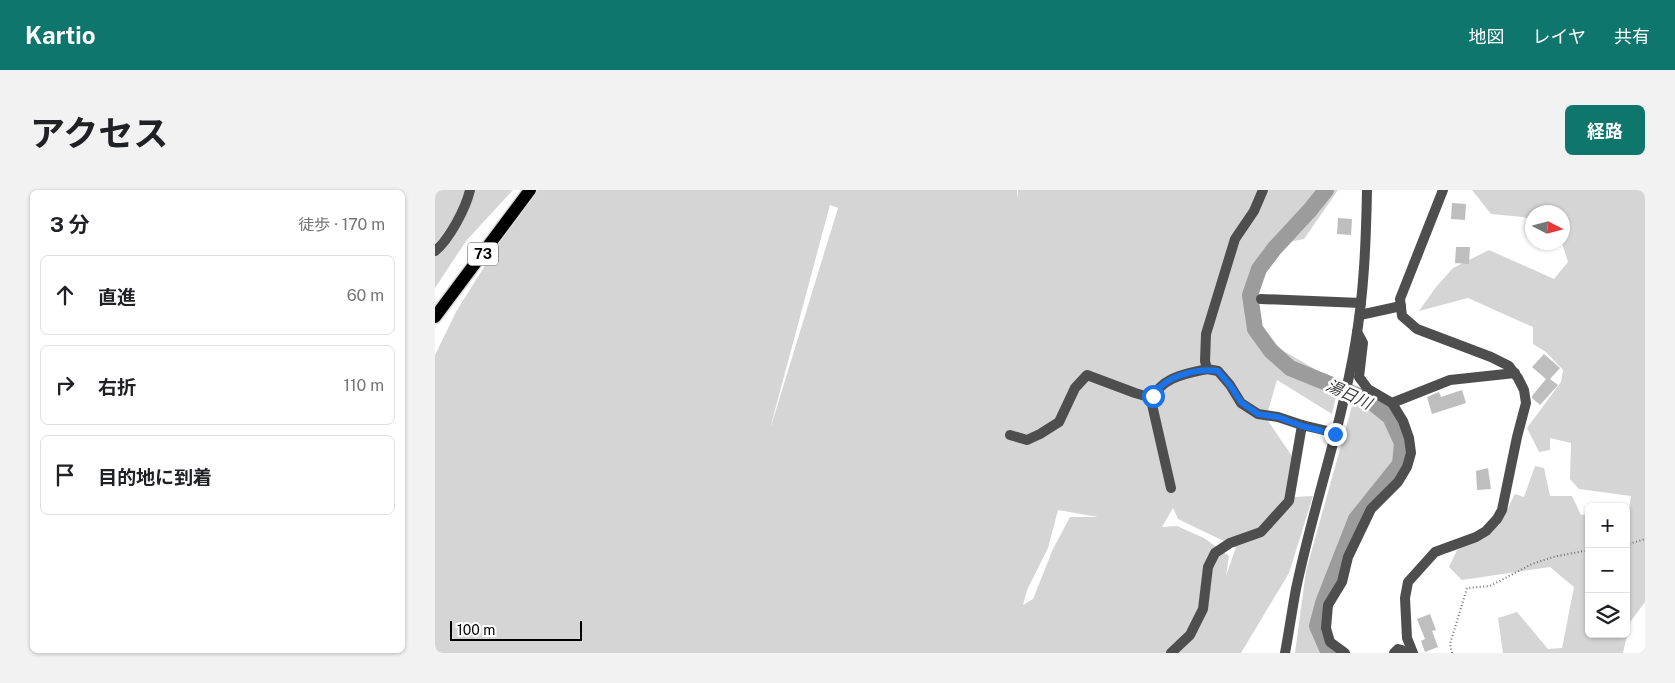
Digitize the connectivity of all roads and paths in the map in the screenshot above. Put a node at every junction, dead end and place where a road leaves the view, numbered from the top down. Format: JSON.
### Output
{"nodes":[{"id":1,"x":470,"y":190,"type":"edge"},
{"id":2,"x":530,"y":190,"type":"edge"},
{"id":3,"x":1263,"y":190,"type":"edge"},
{"id":4,"x":1367,"y":190,"type":"edge"},
{"id":5,"x":1443,"y":190,"type":"edge"},
{"id":6,"x":435,"y":251,"type":"edge"},
{"id":7,"x":1261,"y":300,"type":"dead end"},
{"id":8,"x":1361,"y":303,"type":"junction"},
{"id":9,"x":1401,"y":306,"type":"junction"},
{"id":10,"x":1360,"y":314,"type":"junction"},
{"id":11,"x":435,"y":317,"type":"edge"},
{"id":12,"x":1357,"y":332,"type":"junction"},
{"id":13,"x":1207,"y":369,"type":"junction"},
{"id":14,"x":1515,"y":373,"type":"junction"},
{"id":15,"x":1152,"y":398,"type":"junction"},
{"id":16,"x":1392,"y":403,"type":"junction"},
{"id":17,"x":1302,"y":426,"type":"junction"},
{"id":18,"x":1337,"y":429,"type":"junction"},
{"id":19,"x":1010,"y":435,"type":"dead end"},
{"id":20,"x":1171,"y":488,"type":"dead end"},
{"id":21,"x":1645,"y":538,"type":"edge"},
{"id":22,"x":1630,"y":544,"type":"edge"},
{"id":23,"x":1585,"y":551,"type":"edge"},
{"id":24,"x":1171,"y":653,"type":"edge"},
{"id":25,"x":1285,"y":653,"type":"edge"},
{"id":26,"x":1345,"y":653,"type":"edge"},
{"id":27,"x":1394,"y":653,"type":"edge"},
{"id":28,"x":1403,"y":653,"type":"edge"},
{"id":29,"x":1413,"y":653,"type":"edge"},
{"id":30,"x":1452,"y":653,"type":"edge"}],
"edges":[{"from":1,"to":6,"type":"street"},
{"from":2,"to":11,"type":"main road","number":"73"},
{"from":3,"to":13,"type":"street"},
{"from":4,"to":8,"type":"street"},
{"from":5,"to":9,"type":"street"},
{"from":7,"to":8,"type":"street"},
{"from":8,"to":10,"type":"street"},
{"from":9,"to":10,"type":"street"},
{"from":9,"to":14,"type":"street"},
{"from":10,"to":12,"type":"street"},
{"from":12,"to":16,"type":"street"},
{"from":12,"to":18,"type":"street"},
{"from":13,"to":15,"type":"street"},
{"from":13,"to":17,"type":"street"},
{"from":14,"to":16,"type":"street"},
{"from":14,"to":29,"type":"street"},
{"from":15,"to":19,"type":"street"},
{"from":15,"to":20,"type":"street"},
{"from":16,"to":26,"type":"street"},
{"from":17,"to":18,"type":"street"},
{"from":17,"to":24,"type":"street"},
{"from":18,"to":25,"type":"street"},
{"from":21,"to":22,"type":"path"},
{"from":23,"to":30,"type":"path"},
{"from":27,"to":28,"type":"street"}]}
